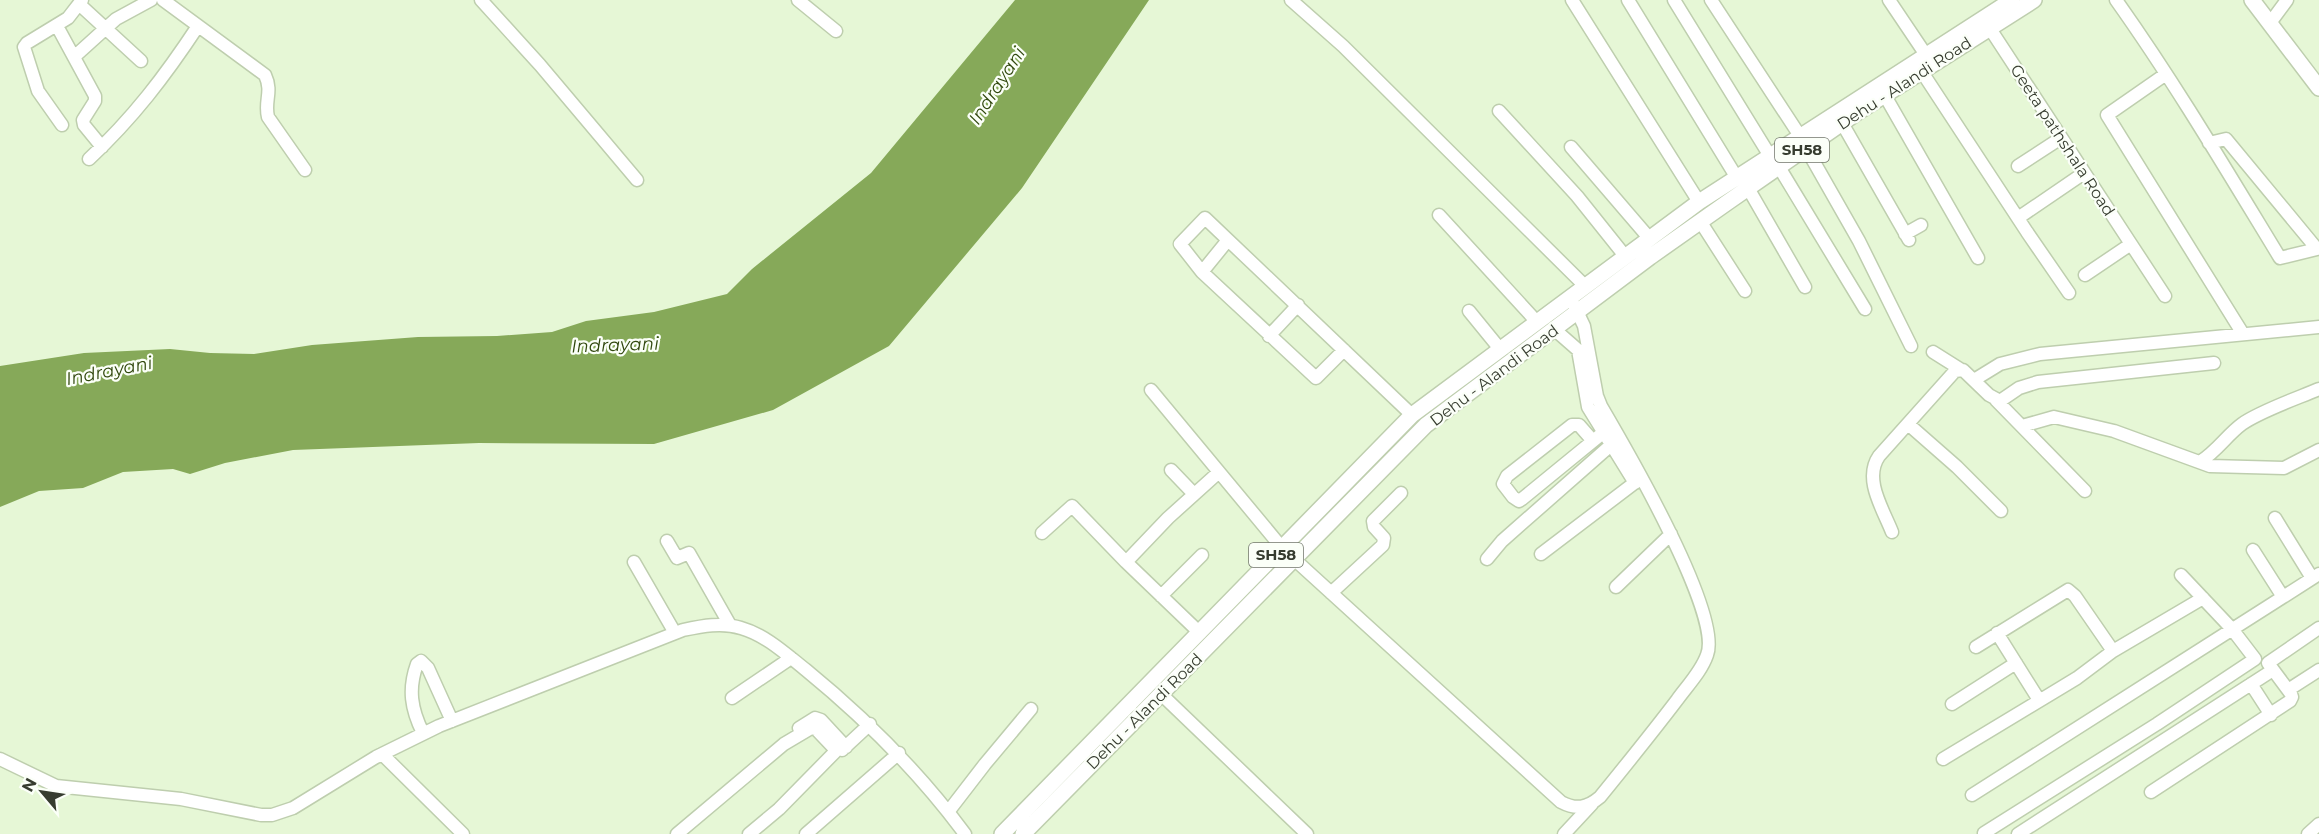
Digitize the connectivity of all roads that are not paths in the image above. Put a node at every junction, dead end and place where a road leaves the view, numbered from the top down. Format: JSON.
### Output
{"nodes":[{"id":1,"x":151,"y":0,"type":"edge"},
{"id":2,"x":162,"y":0,"type":"edge"},
{"id":3,"x":481,"y":0,"type":"edge"},
{"id":4,"x":798,"y":0,"type":"edge"},
{"id":5,"x":1291,"y":0,"type":"edge"},
{"id":6,"x":1572,"y":0,"type":"edge"},
{"id":7,"x":1628,"y":0,"type":"edge"},
{"id":8,"x":1674,"y":0,"type":"edge"},
{"id":9,"x":1711,"y":0,"type":"edge"},
{"id":10,"x":1889,"y":0,"type":"edge"},
{"id":11,"x":2034,"y":0,"type":"edge"},
{"id":12,"x":2116,"y":0,"type":"edge"},
{"id":13,"x":2252,"y":0,"type":"edge"},
{"id":14,"x":2262,"y":0,"type":"edge"},
{"id":15,"x":2287,"y":0,"type":"edge"},
{"id":16,"x":81,"y":2,"type":"edge"},
{"id":17,"x":2011,"y":3,"type":"edge"},
{"id":18,"x":1305,"y":4,"type":"edge"},
{"id":19,"x":2273,"y":20,"type":"junction"},
{"id":20,"x":1986,"y":23,"type":"junction"},
{"id":21,"x":57,"y":26,"type":"junction"},
{"id":22,"x":198,"y":26,"type":"junction"},
{"id":23,"x":106,"y":28,"type":"junction"},
{"id":24,"x":836,"y":31,"type":"dead end"},
{"id":25,"x":1926,"y":55,"type":"junction"},
{"id":26,"x":74,"y":57,"type":"junction"},
{"id":27,"x":141,"y":61,"type":"dead end"},
{"id":28,"x":1922,"y":72,"type":"junction"},
{"id":29,"x":2166,"y":74,"type":"junction"},
{"id":30,"x":2318,"y":81,"type":"edge"},
{"id":31,"x":1881,"y":91,"type":"junction"},
{"id":32,"x":1499,"y":111,"type":"dead end"},
{"id":33,"x":1842,"y":123,"type":"junction"},
{"id":34,"x":62,"y":125,"type":"dead end"},
{"id":35,"x":2061,"y":138,"type":"junction"},
{"id":36,"x":1803,"y":142,"type":"junction"},
{"id":37,"x":2209,"y":143,"type":"junction"},
{"id":38,"x":102,"y":147,"type":"junction"},
{"id":39,"x":1571,"y":147,"type":"dead end"},
{"id":40,"x":89,"y":159,"type":"dead end"},
{"id":41,"x":1774,"y":161,"type":"junction"},
{"id":42,"x":2018,"y":166,"type":"dead end"},
{"id":43,"x":305,"y":170,"type":"dead end"},
{"id":44,"x":2084,"y":173,"type":"junction"},
{"id":45,"x":637,"y":180,"type":"dead end"},
{"id":46,"x":1742,"y":183,"type":"junction"},
{"id":47,"x":1700,"y":202,"type":"junction"},
{"id":48,"x":1439,"y":215,"type":"dead end"},
{"id":49,"x":2018,"y":218,"type":"junction"},
{"id":50,"x":1701,"y":222,"type":"junction"},
{"id":51,"x":1921,"y":225,"type":"dead end"},
{"id":52,"x":1650,"y":239,"type":"junction"},
{"id":53,"x":1228,"y":240,"type":"junction"},
{"id":54,"x":2131,"y":244,"type":"junction"},
{"id":55,"x":1625,"y":256,"type":"junction"},
{"id":56,"x":1978,"y":258,"type":"dead end"},
{"id":57,"x":1202,"y":272,"type":"junction"},
{"id":58,"x":2085,"y":274,"type":"dead end"},
{"id":59,"x":1586,"y":287,"type":"junction"},
{"id":60,"x":1805,"y":287,"type":"dead end"},
{"id":61,"x":1745,"y":291,"type":"dead end"},
{"id":62,"x":2069,"y":293,"type":"dead end"},
{"id":63,"x":2165,"y":296,"type":"dead end"},
{"id":64,"x":1298,"y":305,"type":"junction"},
{"id":65,"x":1574,"y":305,"type":"junction"},
{"id":66,"x":1865,"y":309,"type":"dead end"},
{"id":67,"x":1469,"y":311,"type":"dead end"},
{"id":68,"x":1537,"y":322,"type":"junction"},
{"id":69,"x":2319,"y":327,"type":"edge"},
{"id":70,"x":1554,"y":329,"type":"junction"},
{"id":71,"x":2243,"y":334,"type":"junction"},
{"id":72,"x":1269,"y":336,"type":"junction"},
{"id":73,"x":1911,"y":346,"type":"dead end"},
{"id":74,"x":1500,"y":349,"type":"junction"},
{"id":75,"x":1344,"y":350,"type":"junction"},
{"id":76,"x":1933,"y":352,"type":"dead end"},
{"id":77,"x":2214,"y":363,"type":"dead end"},
{"id":78,"x":1960,"y":369,"type":"junction"},
{"id":79,"x":1974,"y":380,"type":"junction"},
{"id":80,"x":2319,"y":389,"type":"edge"},
{"id":81,"x":1151,"y":390,"type":"dead end"},
{"id":82,"x":1996,"y":400,"type":"junction"},
{"id":83,"x":1412,"y":415,"type":"junction"},
{"id":84,"x":1908,"y":423,"type":"junction"},
{"id":85,"x":2022,"y":426,"type":"junction"},
{"id":86,"x":1604,"y":432,"type":"junction"},
{"id":87,"x":1593,"y":441,"type":"junction"},
{"id":88,"x":1611,"y":445,"type":"junction"},
{"id":89,"x":2319,"y":450,"type":"edge"},
{"id":90,"x":2201,"y":461,"type":"junction"},
{"id":91,"x":1171,"y":470,"type":"dead end"},
{"id":92,"x":1219,"y":472,"type":"junction"},
{"id":93,"x":1639,"y":480,"type":"junction"},
{"id":94,"x":2085,"y":491,"type":"dead end"},
{"id":95,"x":1401,"y":493,"type":"dead end"},
{"id":96,"x":1194,"y":494,"type":"junction"},
{"id":97,"x":2001,"y":511,"type":"dead end"},
{"id":98,"x":2275,"y":518,"type":"dead end"},
{"id":99,"x":1892,"y":532,"type":"dead end"},
{"id":100,"x":1042,"y":533,"type":"dead end"},
{"id":101,"x":1671,"y":534,"type":"junction"},
{"id":102,"x":667,"y":541,"type":"dead end"},
{"id":103,"x":2253,"y":550,"type":"dead end"},
{"id":104,"x":1288,"y":554,"type":"junction"},
{"id":105,"x":1541,"y":554,"type":"dead end"},
{"id":106,"x":1202,"y":555,"type":"dead end"},
{"id":107,"x":1487,"y":559,"type":"dead end"},
{"id":108,"x":634,"y":562,"type":"dead end"},
{"id":109,"x":1126,"y":562,"type":"junction"},
{"id":110,"x":2181,"y":575,"type":"dead end"},
{"id":111,"x":2316,"y":576,"type":"edge"},
{"id":112,"x":1616,"y":587,"type":"dead end"},
{"id":113,"x":1331,"y":593,"type":"junction"},
{"id":114,"x":1161,"y":596,"type":"junction"},
{"id":115,"x":2283,"y":597,"type":"junction"},
{"id":116,"x":2203,"y":598,"type":"junction"},
{"id":117,"x":730,"y":625,"type":"junction"},
{"id":118,"x":2319,"y":628,"type":"edge"},
{"id":119,"x":2232,"y":629,"type":"junction"},
{"id":120,"x":675,"y":633,"type":"junction"},
{"id":121,"x":1200,"y":633,"type":"junction"},
{"id":122,"x":1997,"y":633,"type":"junction"},
{"id":123,"x":1976,"y":647,"type":"dead end"},
{"id":124,"x":2113,"y":651,"type":"junction"},
{"id":125,"x":791,"y":658,"type":"junction"},
{"id":126,"x":2016,"y":663,"type":"junction"},
{"id":127,"x":2273,"y":670,"type":"junction"},
{"id":128,"x":2319,"y":670,"type":"edge"},
{"id":129,"x":2251,"y":684,"type":"junction"},
{"id":130,"x":2288,"y":690,"type":"junction"},
{"id":131,"x":1161,"y":694,"type":"junction"},
{"id":132,"x":732,"y":698,"type":"dead end"},
{"id":133,"x":2039,"y":700,"type":"junction"},
{"id":134,"x":1952,"y":704,"type":"dead end"},
{"id":135,"x":1032,"y":709,"type":"dead end"},
{"id":136,"x":2271,"y":714,"type":"junction"},
{"id":137,"x":452,"y":721,"type":"junction"},
{"id":138,"x":870,"y":724,"type":"junction"},
{"id":139,"x":423,"y":734,"type":"junction"},
{"id":140,"x":784,"y":744,"type":"junction"},
{"id":141,"x":899,"y":753,"type":"junction"},
{"id":142,"x":382,"y":754,"type":"junction"},
{"id":143,"x":0,"y":759,"type":"edge"},
{"id":144,"x":1943,"y":759,"type":"dead end"},
{"id":145,"x":2151,"y":792,"type":"dead end"},
{"id":146,"x":1972,"y":795,"type":"dead end"},
{"id":147,"x":1592,"y":804,"type":"junction"},
{"id":148,"x":948,"y":812,"type":"junction"},
{"id":149,"x":2319,"y":824,"type":"edge"},
{"id":150,"x":1984,"y":832,"type":"dead end"},
{"id":151,"x":463,"y":834,"type":"edge"},
{"id":152,"x":677,"y":834,"type":"edge"},
{"id":153,"x":749,"y":834,"type":"edge"},
{"id":154,"x":806,"y":834,"type":"edge"},
{"id":155,"x":965,"y":834,"type":"edge"},
{"id":156,"x":1002,"y":834,"type":"edge"},
{"id":157,"x":1023,"y":834,"type":"edge"},
{"id":158,"x":1307,"y":834,"type":"edge"},
{"id":159,"x":1564,"y":834,"type":"edge"},
{"id":160,"x":2018,"y":834,"type":"edge"},
{"id":161,"x":2308,"y":834,"type":"edge"}],
"edges":[{"from":1,"to":23,"type":"street"},
{"from":2,"to":22,"type":"street"},
{"from":3,"to":45,"type":"street"},
{"from":4,"to":24,"type":"street"},
{"from":5,"to":18,"type":"street"},
{"from":6,"to":47,"type":"street"},
{"from":7,"to":46,"type":"street"},
{"from":8,"to":41,"type":"street"},
{"from":9,"to":36,"type":"street"},
{"from":10,"to":25,"type":"street"},
{"from":11,"to":17,"type":"main road","name":"Dehu - Alandi Road","number":"SH58"},
{"from":12,"to":29,"type":"street"},
{"from":13,"to":19,"type":"main road"},
{"from":14,"to":19,"type":"main road"},
{"from":15,"to":19,"type":"street"},
{"from":16,"to":21,"type":"street"},
{"from":16,"to":23,"type":"street"},
{"from":17,"to":20,"type":"main road","name":"Dehu - Alandi Road","number":"SH58"},
{"from":18,"to":59,"type":"street"},
{"from":19,"to":30,"type":"main road"},
{"from":20,"to":25,"type":"main road","name":"Dehu - Alandi Road","number":"SH58"},
{"from":20,"to":28,"type":"main road","name":"Dehu - Alandi Road","number":"SH58"},
{"from":20,"to":35,"type":"street","name":"Geeta pathshala Road"},
{"from":21,"to":26,"type":"street"},
{"from":21,"to":34,"type":"street"},
{"from":22,"to":38,"type":"street"},
{"from":22,"to":43,"type":"street"},
{"from":23,"to":26,"type":"street"},
{"from":23,"to":27,"type":"street"},
{"from":25,"to":31,"type":"main road","name":"Dehu - Alandi Road","number":"SH58"},
{"from":26,"to":38,"type":"street"},
{"from":28,"to":31,"type":"main road","name":"Dehu - Alandi Road","number":"SH58"},
{"from":28,"to":49,"type":"street"},
{"from":29,"to":37,"type":"street"},
{"from":29,"to":71,"type":"street"},
{"from":31,"to":33,"type":"main road","name":"Dehu - Alandi Road","number":"SH58"},
{"from":31,"to":36,"type":"main road","name":"Dehu - Alandi Road","number":"SH58"},
{"from":31,"to":56,"type":"street"},
{"from":32,"to":55,"type":"street"},
{"from":33,"to":36,"type":"main road","name":"Dehu - Alandi Road","number":"SH58"},
{"from":33,"to":51,"type":"street"},
{"from":35,"to":42,"type":"street"},
{"from":35,"to":44,"type":"street","name":"Geeta pathshala Road"},
{"from":36,"to":41,"type":"main road","name":"Dehu - Alandi Road","number":"SH58"},
{"from":36,"to":73,"type":"street"},
{"from":37,"to":37,"type":"street"},
{"from":38,"to":40,"type":"street"},
{"from":39,"to":52,"type":"street"},
{"from":41,"to":46,"type":"main road","name":"Dehu - Alandi Road","number":"SH58"},
{"from":41,"to":66,"type":"street"},
{"from":44,"to":49,"type":"street"},
{"from":44,"to":54,"type":"street","name":"Geeta pathshala Road"},
{"from":46,"to":47,"type":"main road","name":"Dehu - Alandi Road","number":"SH58"},
{"from":46,"to":50,"type":"main road","name":"Dehu - Alandi Road","number":"SH58"},
{"from":46,"to":60,"type":"street"},
{"from":47,"to":52,"type":"main road","name":"Dehu - Alandi Road","number":"SH58"},
{"from":48,"to":68,"type":"street"},
{"from":49,"to":62,"type":"street"},
{"from":50,"to":61,"type":"street"},
{"from":50,"to":65,"type":"main road","name":"Dehu - Alandi Road","number":"SH58"},
{"from":52,"to":55,"type":"main road","name":"Dehu - Alandi Road","number":"SH58"},
{"from":53,"to":57,"type":"street"},
{"from":53,"to":57,"type":"street"},
{"from":53,"to":64,"type":"street"},
{"from":54,"to":58,"type":"street"},
{"from":54,"to":63,"type":"street","name":"Geeta pathshala Road"},
{"from":55,"to":59,"type":"main road","name":"Dehu - Alandi Road","number":"SH58"},
{"from":57,"to":72,"type":"street"},
{"from":59,"to":65,"type":"main road","name":"Dehu - Alandi Road","number":"SH58"},
{"from":64,"to":72,"type":"street"},
{"from":64,"to":75,"type":"street"},
{"from":65,"to":68,"type":"main road","name":"Dehu - Alandi Road","number":"SH58"},
{"from":65,"to":70,"type":"main road","name":"Dehu - Alandi Road","number":"SH58"},
{"from":65,"to":93,"type":"street"},
{"from":67,"to":74,"type":"street"},
{"from":68,"to":74,"type":"main road","name":"Dehu - Alandi Road","number":"SH58"},
{"from":69,"to":71,"type":"street"},
{"from":70,"to":86,"type":"street"},
{"from":70,"to":104,"type":"main road","name":"Dehu - Alandi Road","number":"SH58"},
{"from":71,"to":79,"type":"street"},
{"from":72,"to":75,"type":"street"},
{"from":74,"to":83,"type":"main road","name":"Dehu - Alandi Road","number":"SH58"},
{"from":75,"to":83,"type":"street"},
{"from":76,"to":78,"type":"street"},
{"from":77,"to":82,"type":"street"},
{"from":78,"to":79,"type":"street"},
{"from":78,"to":84,"type":"street"},
{"from":79,"to":82,"type":"street"},
{"from":80,"to":90,"type":"street"},
{"from":81,"to":92,"type":"street"},
{"from":82,"to":85,"type":"street"},
{"from":83,"to":104,"type":"main road","name":"Dehu - Alandi Road","number":"SH58"},
{"from":84,"to":97,"type":"street"},
{"from":84,"to":99,"type":"street"},
{"from":85,"to":90,"type":"street"},
{"from":85,"to":94,"type":"street"},
{"from":86,"to":87,"type":"street"},
{"from":86,"to":88,"type":"street"},
{"from":87,"to":87,"type":"street"},
{"from":88,"to":93,"type":"street"},
{"from":88,"to":107,"type":"street"},
{"from":89,"to":90,"type":"street"},
{"from":91,"to":96,"type":"street"},
{"from":92,"to":96,"type":"street"},
{"from":92,"to":104,"type":"street"},
{"from":93,"to":101,"type":"street"},
{"from":93,"to":105,"type":"street"},
{"from":95,"to":113,"type":"street"},
{"from":96,"to":109,"type":"street"},
{"from":98,"to":111,"type":"street"},
{"from":100,"to":109,"type":"street"},
{"from":101,"to":112,"type":"street"},
{"from":101,"to":147,"type":"street"},
{"from":102,"to":117,"type":"street"},
{"from":103,"to":115,"type":"street"},
{"from":104,"to":113,"type":"street"},
{"from":104,"to":121,"type":"main road","name":"Dehu - Alandi Road","number":"SH58"},
{"from":104,"to":131,"type":"main road","name":"Dehu - Alandi Road","number":"SH58"},
{"from":106,"to":114,"type":"street"},
{"from":108,"to":120,"type":"street"},
{"from":109,"to":114,"type":"street"},
{"from":110,"to":116,"type":"street"},
{"from":111,"to":115,"type":"street"},
{"from":113,"to":147,"type":"street"},
{"from":114,"to":121,"type":"street"},
{"from":115,"to":119,"type":"street"},
{"from":116,"to":119,"type":"street"},
{"from":116,"to":124,"type":"street"},
{"from":117,"to":120,"type":"street"},
{"from":117,"to":125,"type":"street"},
{"from":118,"to":127,"type":"street"},
{"from":119,"to":146,"type":"street"},
{"from":119,"to":150,"type":"street"},
{"from":120,"to":137,"type":"street"},
{"from":121,"to":156,"type":"main road","name":"Dehu - Alandi Road","number":"SH58"},
{"from":122,"to":123,"type":"street"},
{"from":122,"to":124,"type":"street"},
{"from":122,"to":126,"type":"street"},
{"from":124,"to":133,"type":"street"},
{"from":125,"to":132,"type":"street"},
{"from":125,"to":138,"type":"street"},
{"from":126,"to":133,"type":"street"},
{"from":126,"to":134,"type":"street"},
{"from":127,"to":129,"type":"street"},
{"from":127,"to":130,"type":"street"},
{"from":128,"to":130,"type":"street"},
{"from":129,"to":136,"type":"street"},
{"from":129,"to":160,"type":"street"},
{"from":130,"to":136,"type":"street"},
{"from":131,"to":157,"type":"main road","name":"Dehu - Alandi Road","number":"SH58"},
{"from":131,"to":158,"type":"street"},
{"from":133,"to":144,"type":"street"},
{"from":135,"to":148,"type":"street"},
{"from":136,"to":145,"type":"street"},
{"from":137,"to":139,"type":"street"},
{"from":137,"to":139,"type":"street"},
{"from":138,"to":140,"type":"street"},
{"from":138,"to":141,"type":"street"},
{"from":139,"to":142,"type":"street"},
{"from":140,"to":152,"type":"street"},
{"from":140,"to":153,"type":"street"},
{"from":141,"to":148,"type":"street"},
{"from":141,"to":154,"type":"street"},
{"from":142,"to":143,"type":"street"},
{"from":142,"to":151,"type":"street"},
{"from":147,"to":159,"type":"street"},
{"from":148,"to":155,"type":"street"},
{"from":149,"to":161,"type":"street"}]}
